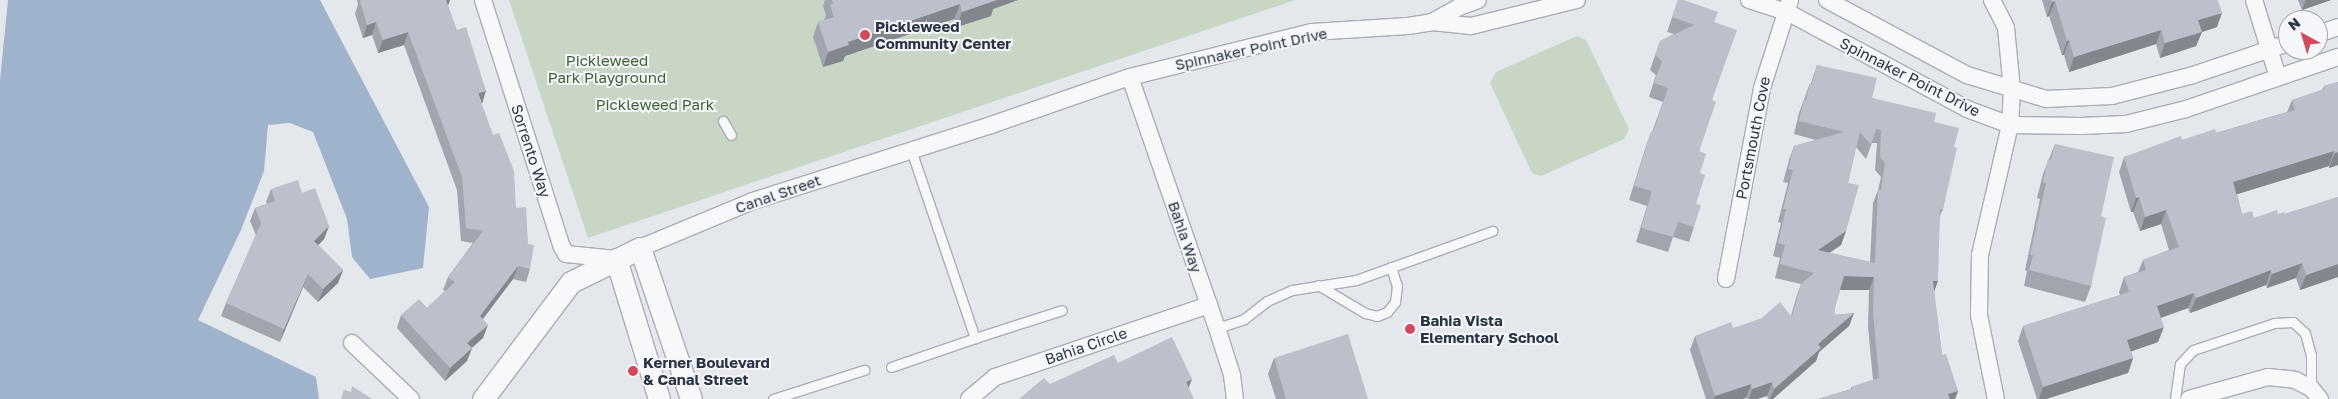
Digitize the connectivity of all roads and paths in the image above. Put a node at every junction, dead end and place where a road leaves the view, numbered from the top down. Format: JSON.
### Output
{"nodes":[{"id":1,"x":483,"y":0,"type":"edge"},
{"id":2,"x":1478,"y":0,"type":"edge"},
{"id":3,"x":1577,"y":0,"type":"edge"},
{"id":4,"x":1749,"y":0,"type":"edge"},
{"id":5,"x":1827,"y":0,"type":"edge"},
{"id":6,"x":1992,"y":0,"type":"edge"},
{"id":7,"x":2254,"y":0,"type":"edge"},
{"id":8,"x":1787,"y":6,"type":"edge"},
{"id":9,"x":1432,"y":22,"type":"junction"},
{"id":10,"x":2278,"y":46,"type":"edge"},
{"id":11,"x":2270,"y":49,"type":"junction"},
{"id":12,"x":2338,"y":57,"type":"edge"},
{"id":13,"x":1130,"y":77,"type":"junction"},
{"id":14,"x":2278,"y":78,"type":"junction"},
{"id":15,"x":2012,"y":89,"type":"junction"},
{"id":16,"x":723,"y":120,"type":"dead end"},
{"id":17,"x":2010,"y":125,"type":"junction"},
{"id":18,"x":731,"y":135,"type":"dead end"},
{"id":19,"x":911,"y":150,"type":"junction"},
{"id":20,"x":1492,"y":231,"type":"dead end"},
{"id":21,"x":640,"y":248,"type":"junction"},
{"id":22,"x":616,"y":259,"type":"junction"},
{"id":23,"x":1391,"y":267,"type":"junction"},
{"id":24,"x":1726,"y":279,"type":"dead end"},
{"id":25,"x":1318,"y":285,"type":"junction"},
{"id":26,"x":1209,"y":305,"type":"junction"},
{"id":27,"x":1062,"y":310,"type":"dead end"},
{"id":28,"x":1217,"y":328,"type":"junction"},
{"id":29,"x":975,"y":338,"type":"junction"},
{"id":30,"x":352,"y":343,"type":"dead end"},
{"id":31,"x":891,"y":367,"type":"dead end"},
{"id":32,"x":864,"y":370,"type":"dead end"},
{"id":33,"x":2315,"y":394,"type":"edge"},
{"id":34,"x":411,"y":399,"type":"edge"},
{"id":35,"x":483,"y":399,"type":"edge"},
{"id":36,"x":659,"y":399,"type":"edge"},
{"id":37,"x":691,"y":399,"type":"edge"},
{"id":38,"x":773,"y":399,"type":"edge"},
{"id":39,"x":969,"y":399,"type":"edge"},
{"id":40,"x":1235,"y":399,"type":"edge"},
{"id":41,"x":1996,"y":399,"type":"edge"},
{"id":42,"x":2174,"y":399,"type":"edge"},
{"id":43,"x":2189,"y":399,"type":"edge"}],
"edges":[{"from":1,"to":22,"type":"street","name":"Sorrento Way"},
{"from":2,"to":9,"type":"street","name":"Spinnaker Point Drive"},
{"from":3,"to":9,"type":"street","name":"Spinnaker Point Drive"},
{"from":4,"to":8,"type":"street","name":"Spinnaker Point Drive"},
{"from":5,"to":15,"type":"street","name":"Spinnaker Point Drive"},
{"from":6,"to":15,"type":"street"},
{"from":7,"to":11,"type":"street"},
{"from":8,"to":17,"type":"street","name":"Spinnaker Point Drive"},
{"from":8,"to":24,"type":"street","name":"Portsmouth Cove"},
{"from":9,"to":13,"type":"street","name":"Spinnaker Point Drive"},
{"from":10,"to":11,"type":"street","name":"Spinnaker Point Drive"},
{"from":11,"to":14,"type":"street"},
{"from":11,"to":15,"type":"street","name":"Spinnaker Point Drive"},
{"from":12,"to":14,"type":"street","name":"Spinnaker Point Drive"},
{"from":13,"to":19,"type":"street","name":"Canal Street"},
{"from":13,"to":26,"type":"street","name":"Bahia Way"},
{"from":14,"to":17,"type":"street","name":"Spinnaker Point Drive"},
{"from":15,"to":17,"type":"street"},
{"from":16,"to":18,"type":"lane"},
{"from":17,"to":41,"type":"street"},
{"from":19,"to":21,"type":"street","name":"Canal Street"},
{"from":19,"to":29,"type":"lane"},
{"from":20,"to":23,"type":"lane"},
{"from":21,"to":22,"type":"street","name":"Canal Street"},
{"from":21,"to":37,"type":"street"},
{"from":22,"to":35,"type":"street","name":"Canal Street"},
{"from":22,"to":36,"type":"street"},
{"from":23,"to":25,"type":"lane"},
{"from":23,"to":25,"type":"lane"},
{"from":25,"to":28,"type":"lane"},
{"from":26,"to":28,"type":"street","name":"Bahia Way"},
{"from":26,"to":39,"type":"street","name":"Bahia Circle"},
{"from":27,"to":29,"type":"lane"},
{"from":28,"to":40,"type":"street","name":"Bahia Way"},
{"from":29,"to":31,"type":"lane"},
{"from":30,"to":34,"type":"street"},
{"from":32,"to":38,"type":"lane"},
{"from":33,"to":42,"type":"lane"},
{"from":33,"to":43,"type":"street"}]}
